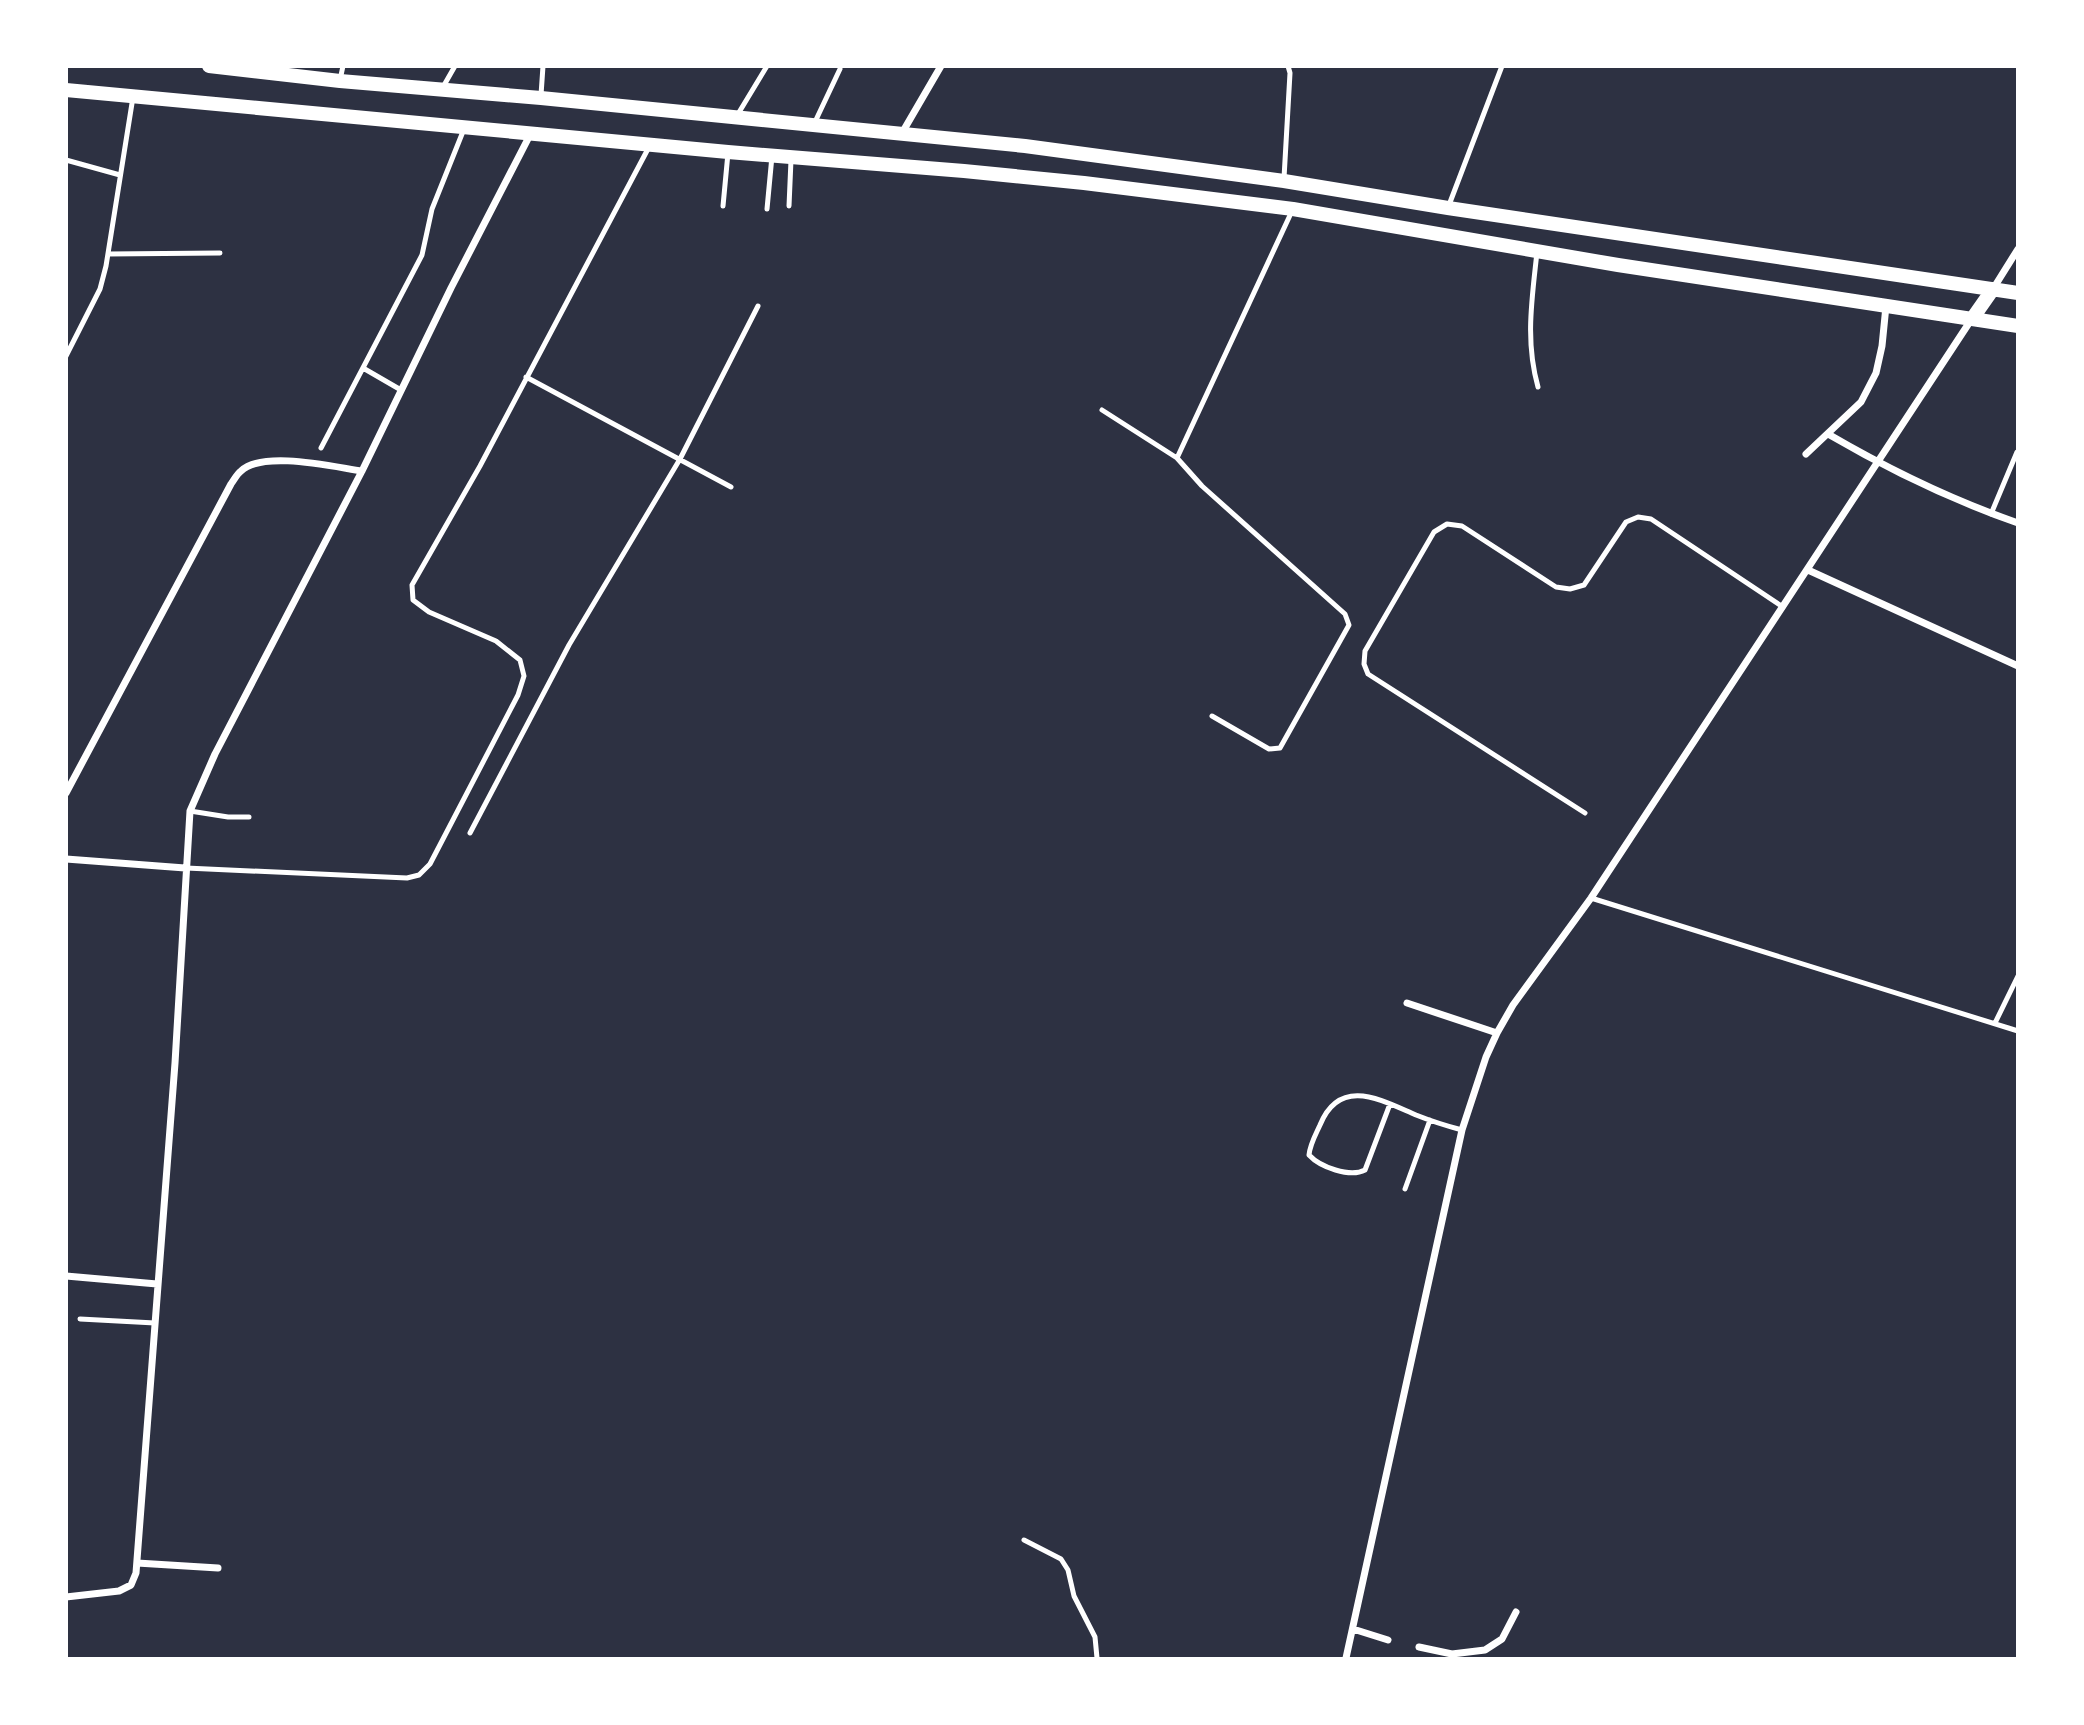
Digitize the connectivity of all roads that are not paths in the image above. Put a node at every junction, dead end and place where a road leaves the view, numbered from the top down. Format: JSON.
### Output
{"nodes":[{"id":1,"x":209,"y":66,"type":"edge"},
{"id":2,"x":455,"y":66,"type":"edge"},
{"id":3,"x":543,"y":66,"type":"edge"},
{"id":4,"x":767,"y":66,"type":"edge"},
{"id":5,"x":941,"y":66,"type":"edge"},
{"id":6,"x":1288,"y":66,"type":"edge"},
{"id":7,"x":1502,"y":66,"type":"edge"},
{"id":8,"x":840,"y":69,"type":"dead end"},
{"id":9,"x":342,"y":74,"type":"edge"},
{"id":10,"x":66,"y":90,"type":"edge"},
{"id":11,"x":442,"y":90,"type":"junction"},
{"id":12,"x":134,"y":96,"type":"junction"},
{"id":13,"x":541,"y":98,"type":"junction"},
{"id":14,"x":736,"y":117,"type":"junction"},
{"id":15,"x":814,"y":124,"type":"junction"},
{"id":16,"x":465,"y":128,"type":"junction"},
{"id":17,"x":531,"y":133,"type":"junction"},
{"id":18,"x":902,"y":133,"type":"junction"},
{"id":19,"x":650,"y":144,"type":"junction"},
{"id":20,"x":728,"y":152,"type":"junction"},
{"id":21,"x":772,"y":155,"type":"junction"},
{"id":22,"x":792,"y":156,"type":"junction"},
{"id":23,"x":66,"y":160,"type":"edge"},
{"id":24,"x":120,"y":175,"type":"junction"},
{"id":25,"x":1284,"y":181,"type":"junction"},
{"id":26,"x":723,"y":206,"type":"dead end"},
{"id":27,"x":789,"y":206,"type":"dead end"},
{"id":28,"x":1448,"y":208,"type":"junction"},
{"id":29,"x":767,"y":209,"type":"dead end"},
{"id":30,"x":1293,"y":209,"type":"junction"},
{"id":31,"x":2018,"y":249,"type":"edge"},
{"id":32,"x":1537,"y":251,"type":"junction"},
{"id":33,"x":220,"y":253,"type":"dead end"},
{"id":34,"x":108,"y":254,"type":"junction"},
{"id":35,"x":1993,"y":289,"type":"junction"},
{"id":36,"x":2018,"y":293,"type":"edge"},
{"id":37,"x":758,"y":306,"type":"dead end"},
{"id":38,"x":1886,"y":306,"type":"junction"},
{"id":39,"x":1972,"y":319,"type":"junction"},
{"id":40,"x":2018,"y":326,"type":"edge"},
{"id":41,"x":66,"y":356,"type":"edge"},
{"id":42,"x":363,"y":368,"type":"junction"},
{"id":43,"x":526,"y":377,"type":"junction"},
{"id":44,"x":1538,"y":387,"type":"dead end"},
{"id":45,"x":401,"y":390,"type":"junction"},
{"id":46,"x":1102,"y":410,"type":"dead end"},
{"id":47,"x":1828,"y":434,"type":"junction"},
{"id":48,"x":321,"y":447,"type":"dead end"},
{"id":49,"x":2018,"y":452,"type":"edge"},
{"id":50,"x":1806,"y":454,"type":"dead end"},
{"id":51,"x":1177,"y":458,"type":"junction"},
{"id":52,"x":680,"y":459,"type":"junction"},
{"id":53,"x":1877,"y":462,"type":"junction"},
{"id":54,"x":362,"y":471,"type":"junction"},
{"id":55,"x":731,"y":487,"type":"dead end"},
{"id":56,"x":1991,"y":514,"type":"junction"},
{"id":57,"x":2018,"y":523,"type":"edge"},
{"id":58,"x":1808,"y":570,"type":"junction"},
{"id":59,"x":1783,"y":607,"type":"junction"},
{"id":60,"x":2018,"y":666,"type":"edge"},
{"id":61,"x":1212,"y":716,"type":"dead end"},
{"id":62,"x":66,"y":793,"type":"edge"},
{"id":63,"x":190,"y":811,"type":"junction"},
{"id":64,"x":1585,"y":813,"type":"dead end"},
{"id":65,"x":249,"y":817,"type":"dead end"},
{"id":66,"x":470,"y":834,"type":"dead end"},
{"id":67,"x":66,"y":859,"type":"edge"},
{"id":68,"x":185,"y":868,"type":"junction"},
{"id":69,"x":1591,"y":898,"type":"junction"},
{"id":70,"x":2018,"y":976,"type":"edge"},
{"id":71,"x":2015,"y":990,"type":"edge"},
{"id":72,"x":1407,"y":1003,"type":"dead end"},
{"id":73,"x":1995,"y":1023,"type":"junction"},
{"id":74,"x":2018,"y":1031,"type":"edge"},
{"id":75,"x":1497,"y":1033,"type":"junction"},
{"id":76,"x":1390,"y":1104,"type":"junction"},
{"id":77,"x":1430,"y":1120,"type":"junction"},
{"id":78,"x":1462,"y":1130,"type":"junction"},
{"id":79,"x":1405,"y":1189,"type":"dead end"},
{"id":80,"x":66,"y":1276,"type":"edge"},
{"id":81,"x":157,"y":1284,"type":"junction"},
{"id":82,"x":80,"y":1319,"type":"dead end"},
{"id":83,"x":155,"y":1323,"type":"junction"},
{"id":84,"x":1024,"y":1540,"type":"dead end"},
{"id":85,"x":137,"y":1563,"type":"junction"},
{"id":86,"x":218,"y":1568,"type":"dead end"},
{"id":87,"x":66,"y":1597,"type":"edge"},
{"id":88,"x":1516,"y":1612,"type":"dead end"},
{"id":89,"x":1353,"y":1629,"type":"junction"},
{"id":90,"x":1388,"y":1640,"type":"dead end"},
{"id":91,"x":1419,"y":1647,"type":"dead end"},
{"id":92,"x":1097,"y":1658,"type":"edge"},
{"id":93,"x":1346,"y":1658,"type":"edge"}],
"edges":[{"from":1,"to":9,"type":"main road"},
{"from":2,"to":11,"type":"lane"},
{"from":3,"to":13,"type":"lane"},
{"from":4,"to":14,"type":"lane"},
{"from":5,"to":18,"type":"street"},
{"from":6,"to":25,"type":"lane"},
{"from":7,"to":28,"type":"lane"},
{"from":8,"to":15,"type":"lane"},
{"from":9,"to":11,"type":"main road"},
{"from":10,"to":12,"type":"main road"},
{"from":11,"to":13,"type":"main road"},
{"from":12,"to":16,"type":"main road"},
{"from":12,"to":24,"type":"lane"},
{"from":13,"to":14,"type":"main road"},
{"from":14,"to":15,"type":"main road"},
{"from":15,"to":18,"type":"main road"},
{"from":16,"to":17,"type":"main road"},
{"from":16,"to":42,"type":"lane"},
{"from":17,"to":19,"type":"main road"},
{"from":17,"to":45,"type":"street"},
{"from":18,"to":25,"type":"main road"},
{"from":19,"to":20,"type":"main road"},
{"from":19,"to":43,"type":"lane"},
{"from":20,"to":21,"type":"main road"},
{"from":20,"to":26,"type":"lane"},
{"from":21,"to":22,"type":"main road"},
{"from":21,"to":29,"type":"lane"},
{"from":22,"to":27,"type":"lane"},
{"from":22,"to":30,"type":"main road"},
{"from":23,"to":24,"type":"lane"},
{"from":24,"to":34,"type":"lane"},
{"from":25,"to":28,"type":"main road"},
{"from":28,"to":35,"type":"main road"},
{"from":30,"to":32,"type":"main road"},
{"from":30,"to":51,"type":"lane"},
{"from":31,"to":35,"type":"street"},
{"from":32,"to":38,"type":"main road"},
{"from":32,"to":44,"type":"lane"},
{"from":33,"to":34,"type":"lane"},
{"from":34,"to":41,"type":"lane"},
{"from":35,"to":36,"type":"main road"},
{"from":35,"to":39,"type":"main road"},
{"from":37,"to":52,"type":"lane"},
{"from":38,"to":39,"type":"main road"},
{"from":38,"to":47,"type":"street"},
{"from":39,"to":40,"type":"main road"},
{"from":39,"to":53,"type":"street"},
{"from":42,"to":45,"type":"lane"},
{"from":42,"to":48,"type":"lane"},
{"from":43,"to":52,"type":"lane"},
{"from":43,"to":68,"type":"lane"},
{"from":45,"to":54,"type":"street"},
{"from":46,"to":51,"type":"lane"},
{"from":47,"to":50,"type":"street"},
{"from":47,"to":53,"type":"street"},
{"from":49,"to":56,"type":"lane"},
{"from":51,"to":61,"type":"lane"},
{"from":52,"to":55,"type":"lane"},
{"from":52,"to":66,"type":"lane"},
{"from":53,"to":56,"type":"street"},
{"from":53,"to":58,"type":"street"},
{"from":54,"to":62,"type":"street"},
{"from":54,"to":63,"type":"street"},
{"from":56,"to":57,"type":"street"},
{"from":58,"to":59,"type":"street"},
{"from":58,"to":60,"type":"street"},
{"from":59,"to":64,"type":"lane"},
{"from":59,"to":69,"type":"street"},
{"from":63,"to":65,"type":"lane"},
{"from":63,"to":68,"type":"street"},
{"from":67,"to":68,"type":"street"},
{"from":68,"to":81,"type":"street"},
{"from":69,"to":73,"type":"lane"},
{"from":69,"to":75,"type":"street"},
{"from":70,"to":71,"type":"lane"},
{"from":71,"to":73,"type":"lane"},
{"from":72,"to":75,"type":"street"},
{"from":73,"to":74,"type":"lane"},
{"from":75,"to":78,"type":"street"},
{"from":76,"to":76,"type":"lane"},
{"from":76,"to":77,"type":"lane"},
{"from":77,"to":78,"type":"lane"},
{"from":77,"to":79,"type":"lane"},
{"from":78,"to":89,"type":"street"},
{"from":80,"to":81,"type":"street"},
{"from":81,"to":83,"type":"street"},
{"from":82,"to":83,"type":"lane"},
{"from":83,"to":85,"type":"street"},
{"from":84,"to":92,"type":"lane"},
{"from":85,"to":86,"type":"street"},
{"from":85,"to":87,"type":"street"},
{"from":88,"to":91,"type":"street"},
{"from":89,"to":90,"type":"street"},
{"from":89,"to":93,"type":"street"}]}
